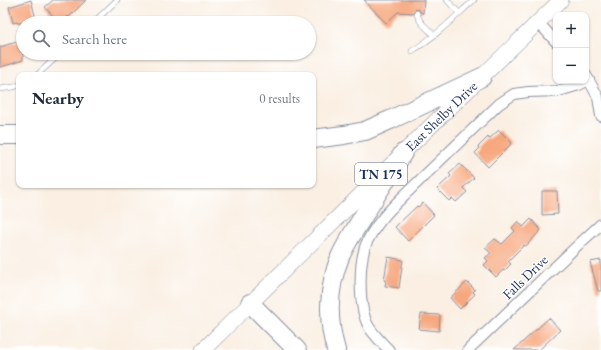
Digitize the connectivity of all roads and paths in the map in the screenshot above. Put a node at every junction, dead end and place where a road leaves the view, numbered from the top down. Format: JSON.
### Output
{"nodes":[{"id":1,"x":117,"y":0,"type":"edge"},
{"id":2,"x":447,"y":0,"type":"edge"},
{"id":3,"x":474,"y":0,"type":"edge"},
{"id":4,"x":561,"y":0,"type":"edge"},
{"id":5,"x":417,"y":13,"type":"dead end"},
{"id":6,"x":459,"y":13,"type":"junction"},
{"id":7,"x":100,"y":16,"type":"edge"},
{"id":8,"x":538,"y":22,"type":"junction"},
{"id":9,"x":434,"y":35,"type":"junction"},
{"id":10,"x":553,"y":39,"type":"edge"},
{"id":11,"x":412,"y":51,"type":"dead end"},
{"id":12,"x":53,"y":60,"type":"edge"},
{"id":13,"x":40,"y":72,"type":"edge"},
{"id":14,"x":482,"y":77,"type":"junction"},
{"id":15,"x":589,"y":80,"type":"edge"},
{"id":16,"x":579,"y":84,"type":"edge"},
{"id":17,"x":16,"y":86,"type":"edge"},
{"id":18,"x":0,"y":89,"type":"edge"},
{"id":19,"x":601,"y":116,"type":"edge"},
{"id":20,"x":0,"y":135,"type":"edge"},
{"id":21,"x":16,"y":135,"type":"edge"},
{"id":22,"x":316,"y":139,"type":"edge"},
{"id":23,"x":403,"y":153,"type":"junction"},
{"id":24,"x":601,"y":224,"type":"edge"},
{"id":25,"x":250,"y":303,"type":"junction"},
{"id":26,"x":203,"y":350,"type":"edge"},
{"id":27,"x":297,"y":350,"type":"edge"},
{"id":28,"x":336,"y":350,"type":"edge"},
{"id":29,"x":388,"y":350,"type":"edge"},
{"id":30,"x":468,"y":350,"type":"edge"}],
"edges":[{"from":1,"to":7,"type":"lane"},
{"from":2,"to":6,"type":"lane"},
{"from":3,"to":6,"type":"lane"},
{"from":4,"to":8,"type":"main road","name":"East Shelby Drive","number":"TN 175"},
{"from":5,"to":9,"type":"lane"},
{"from":6,"to":9,"type":"lane"},
{"from":8,"to":10,"type":"street"},
{"from":8,"to":14,"type":"main road","name":"East Shelby Drive","number":"TN 175"},
{"from":9,"to":11,"type":"lane"},
{"from":12,"to":13,"type":"lane"},
{"from":14,"to":22,"type":"highway"},
{"from":14,"to":23,"type":"main road","name":"East Shelby Drive","number":"TN 175"},
{"from":15,"to":19,"type":"street"},
{"from":16,"to":29,"type":"street"},
{"from":17,"to":18,"type":"lane"},
{"from":20,"to":21,"type":"highway"},
{"from":23,"to":25,"type":"main road","name":"East Shelby Drive","number":"TN 175"},
{"from":23,"to":28,"type":"highway"},
{"from":24,"to":30,"type":"street","name":"Falls Drive"},
{"from":25,"to":26,"type":"main road","name":"East Shelby Drive","number":"TN 175"},
{"from":25,"to":27,"type":"highway"}]}
